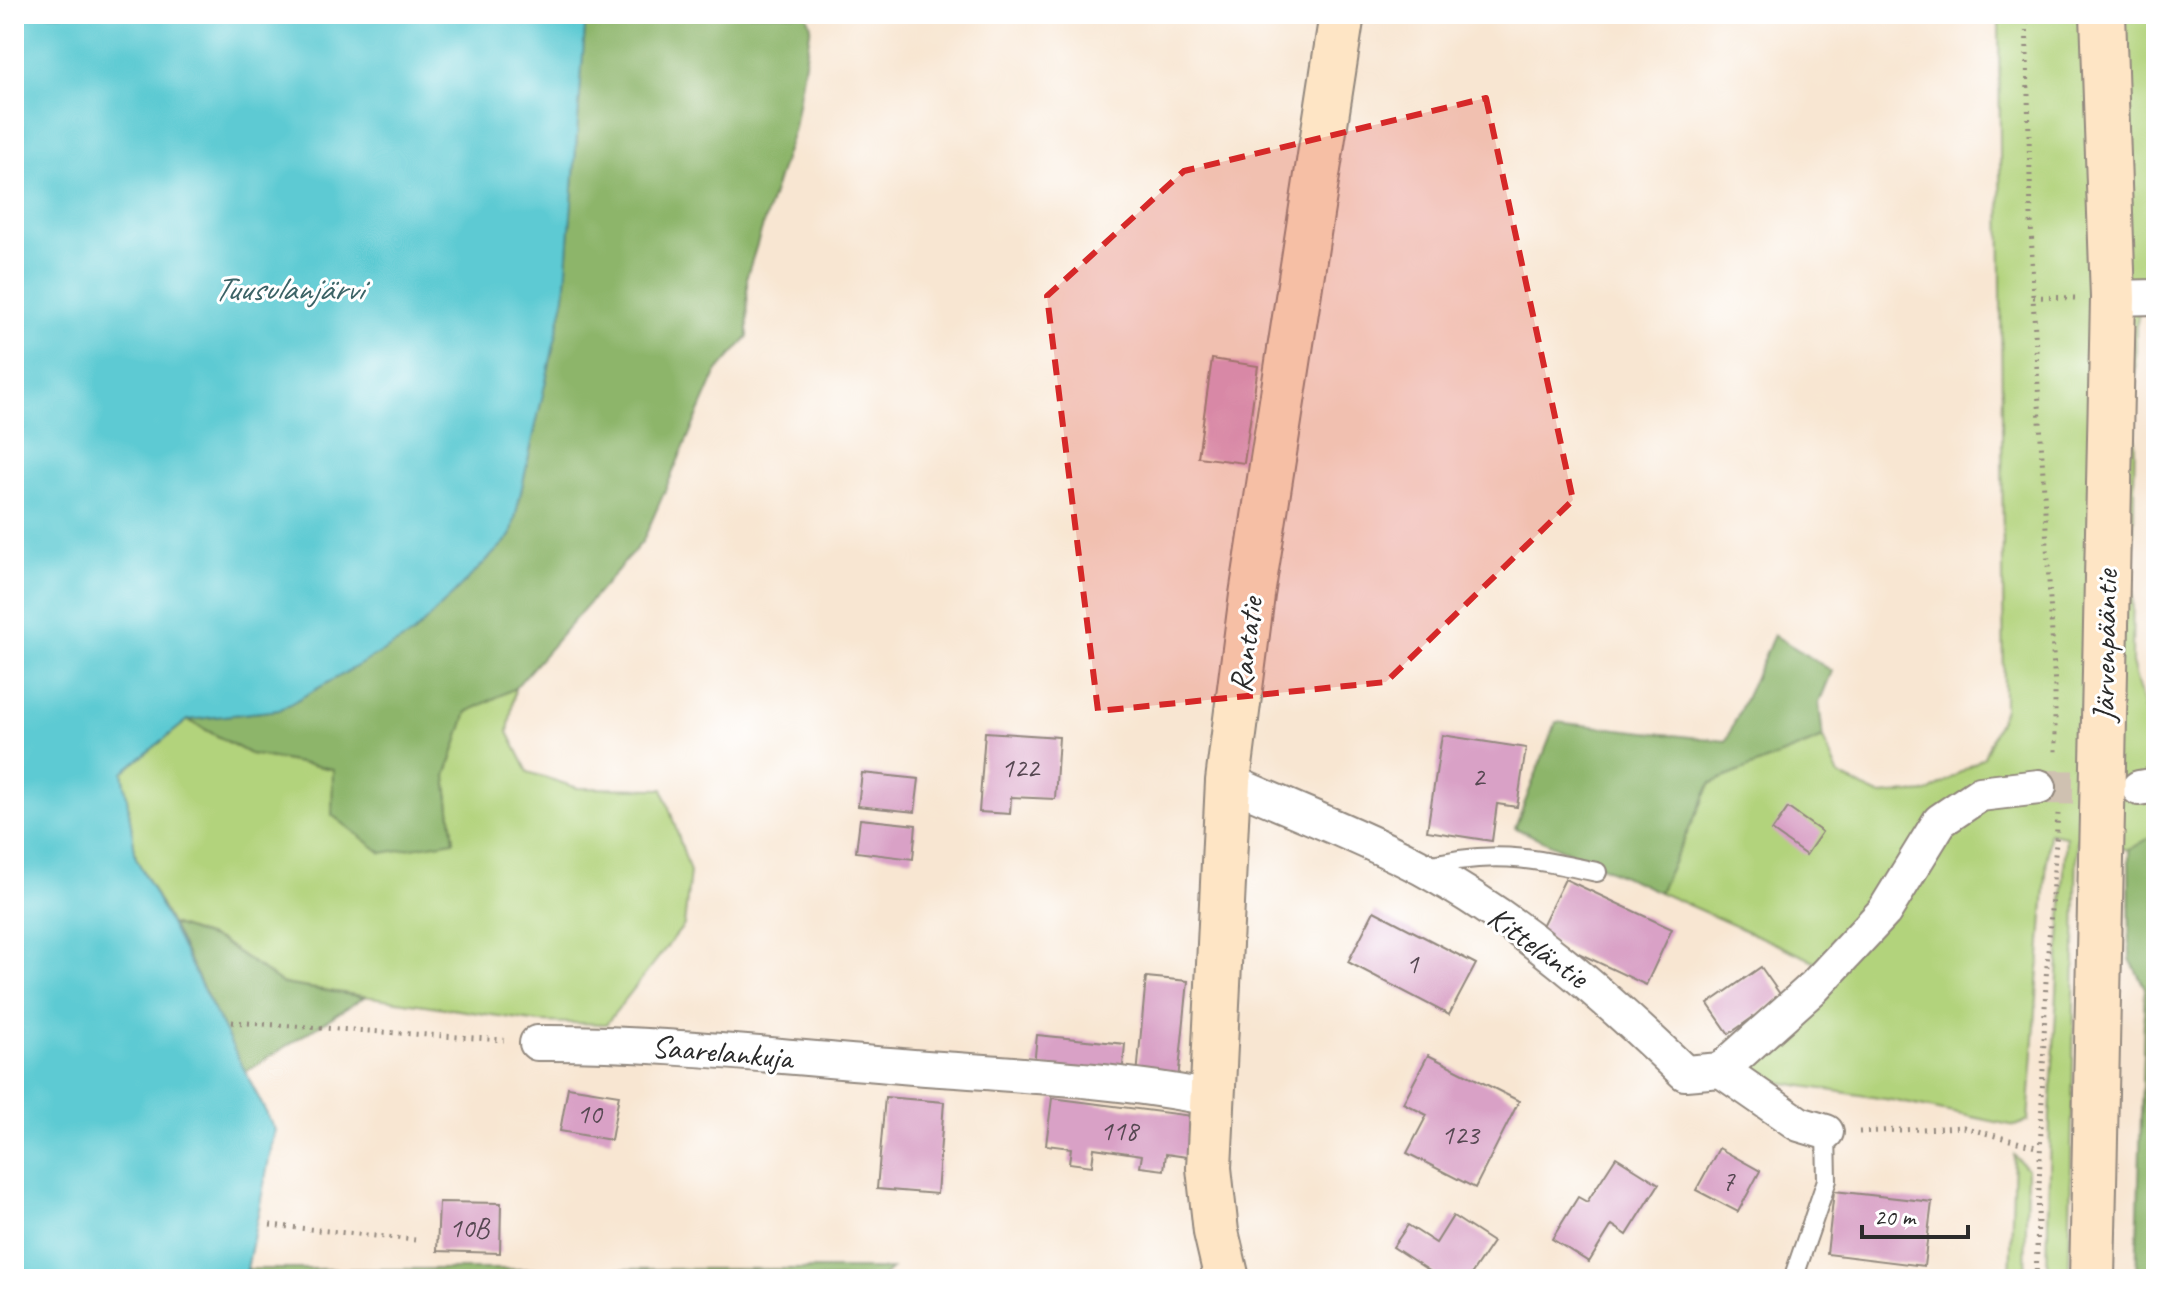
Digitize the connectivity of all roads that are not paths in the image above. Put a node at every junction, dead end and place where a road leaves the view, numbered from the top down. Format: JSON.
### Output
{"nodes":[{"id":1,"x":1342,"y":14,"type":"edge"},
{"id":2,"x":2103,"y":14,"type":"edge"},
{"id":3,"x":2156,"y":297,"type":"edge"},
{"id":4,"x":2113,"y":298,"type":"junction"},
{"id":5,"x":1228,"y":781,"type":"junction"},
{"id":6,"x":2051,"y":788,"type":"tunnel mouth"},
{"id":7,"x":1422,"y":868,"type":"junction"},
{"id":8,"x":1597,"y":872,"type":"dead end"},
{"id":9,"x":537,"y":1043,"type":"road end"},
{"id":10,"x":1721,"y":1070,"type":"junction"},
{"id":11,"x":1210,"y":1098,"type":"junction"},
{"id":12,"x":1826,"y":1132,"type":"joint"},
{"id":13,"x":1227,"y":1279,"type":"edge"},
{"id":14,"x":1793,"y":1279,"type":"edge"},
{"id":15,"x":2092,"y":1279,"type":"edge"}],
"edges":[{"from":1,"to":5,"type":"street","name":"Rantatie"},
{"from":2,"to":4,"type":"street","name":"Järvenpääntie"},
{"from":3,"to":4,"type":"street"},
{"from":4,"to":15,"type":"street","name":"Järvenpääntie"},
{"from":5,"to":7,"type":"street","name":"Kitteläntie"},
{"from":5,"to":11,"type":"street","name":"Rantatie"},
{"from":6,"to":10,"type":"street"},
{"from":7,"to":8,"type":"lane"},
{"from":7,"to":10,"type":"street","name":"Kitteläntie"},
{"from":9,"to":11,"type":"street","name":"Saarelankuja"},
{"from":10,"to":12,"type":"street"},
{"from":11,"to":13,"type":"street","name":"Rantatie"},
{"from":12,"to":14,"type":"lane"}]}
